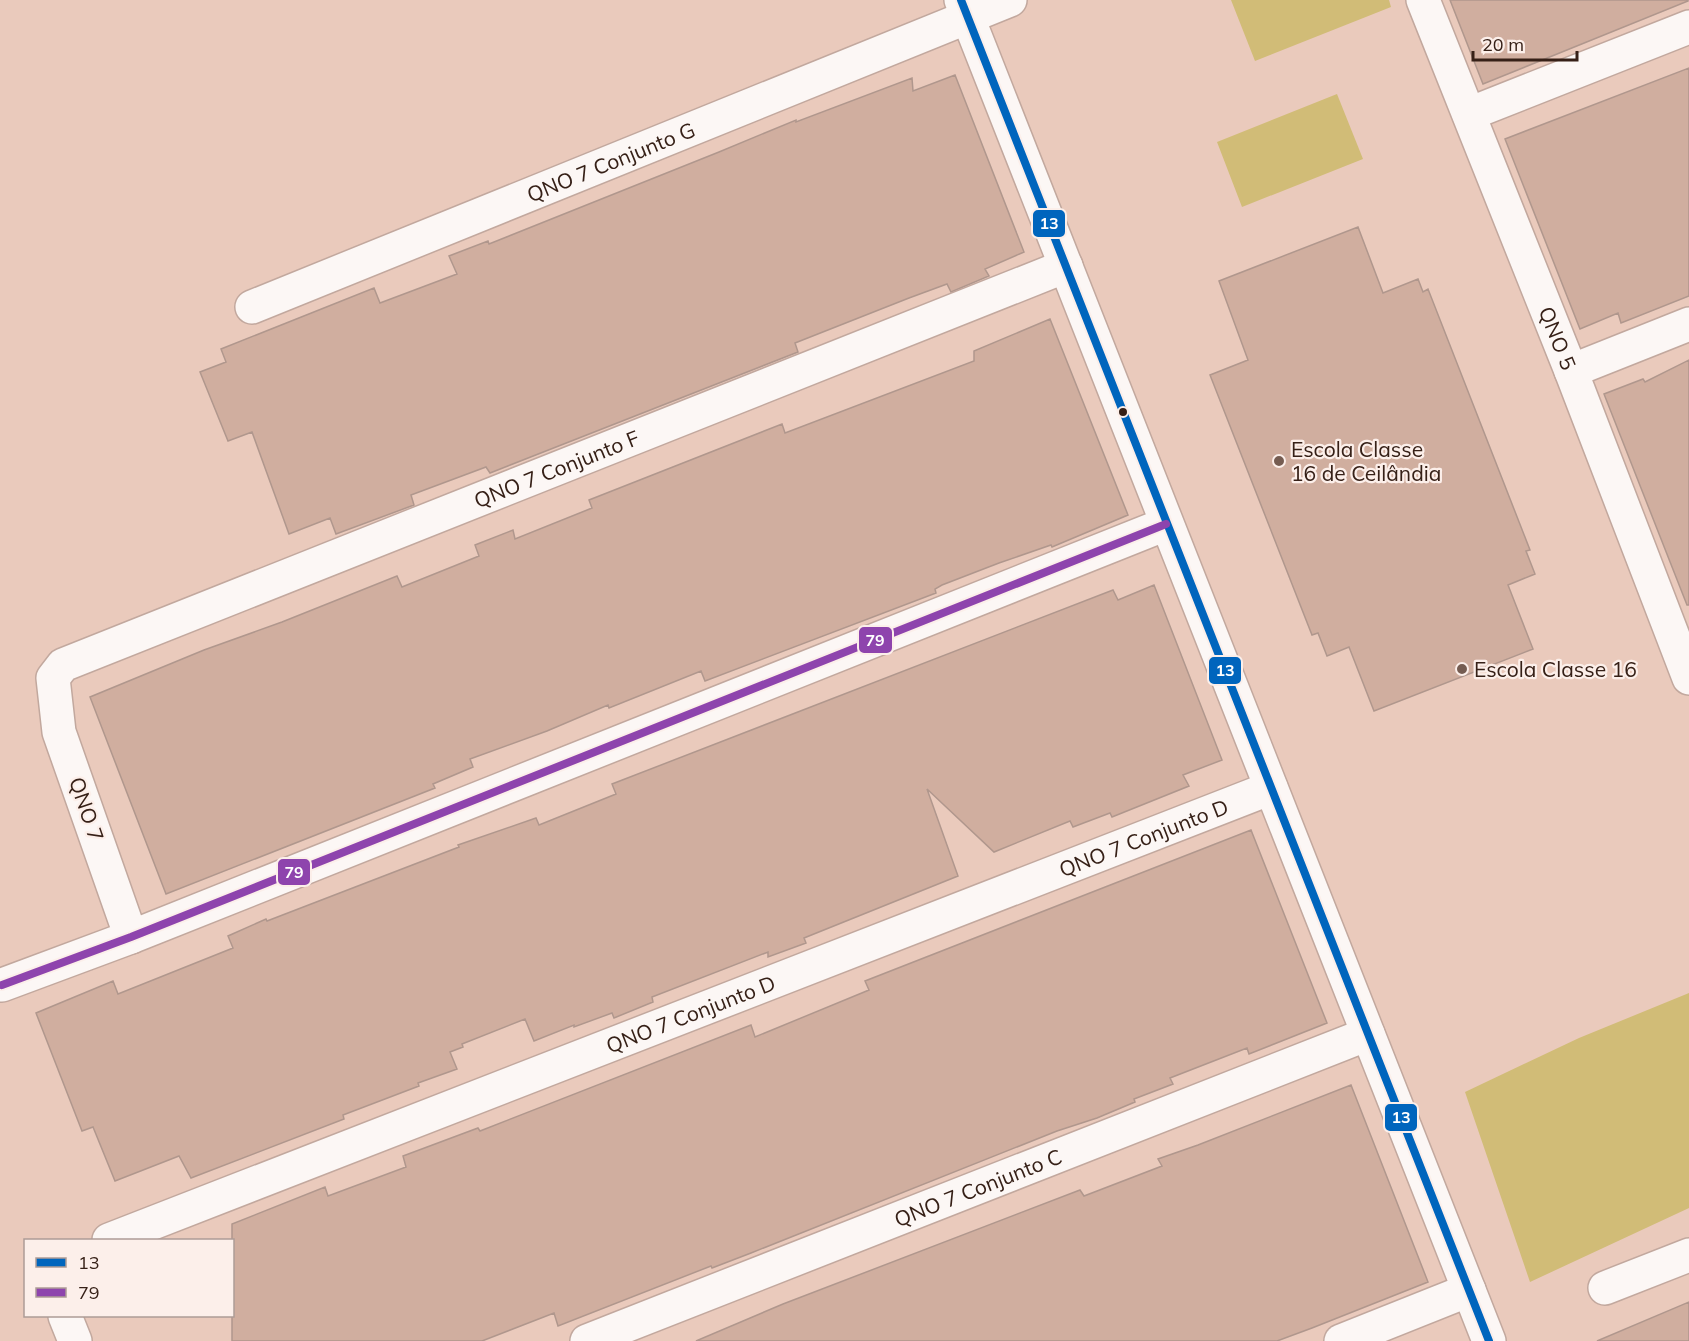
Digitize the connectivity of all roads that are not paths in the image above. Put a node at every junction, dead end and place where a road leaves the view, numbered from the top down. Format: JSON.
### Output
{"nodes":[{"id":1,"x":1010,"y":0,"type":"edge"},
{"id":2,"x":1423,"y":0,"type":"edge"},
{"id":3,"x":965,"y":8,"type":"edge"},
{"id":4,"x":1689,"y":27,"type":"edge"},
{"id":5,"x":1469,"y":114,"type":"junction"},
{"id":6,"x":1066,"y":266,"type":"junction"},
{"id":7,"x":252,"y":307,"type":"dead end"},
{"id":8,"x":1689,"y":324,"type":"edge"},
{"id":9,"x":1571,"y":371,"type":"junction"},
{"id":10,"x":1166,"y":524,"type":"junction"},
{"id":11,"x":1679,"y":624,"type":"edge"},
{"id":12,"x":53,"y":678,"type":"joint"},
{"id":13,"x":1689,"y":678,"type":"edge"},
{"id":14,"x":1271,"y":788,"type":"junction"},
{"id":15,"x":131,"y":937,"type":"junction"},
{"id":16,"x":2,"y":986,"type":"dead end"},
{"id":17,"x":1368,"y":1034,"type":"junction"},
{"id":18,"x":112,"y":1239,"type":"edge"},
{"id":19,"x":1689,"y":1255,"type":"edge"},
{"id":20,"x":1605,"y":1288,"type":"dead end"},
{"id":21,"x":1469,"y":1290,"type":"junction"},
{"id":22,"x":65,"y":1317,"type":"edge"},
{"id":23,"x":75,"y":1341,"type":"edge"},
{"id":24,"x":587,"y":1341,"type":"edge"},
{"id":25,"x":1341,"y":1341,"type":"edge"},
{"id":26,"x":1489,"y":1341,"type":"edge"}],
"edges":[{"from":1,"to":3,"type":"street","name":"QNO 7 Conjunto G"},
{"from":2,"to":5,"type":"street","name":"QNO 5"},
{"from":3,"to":6,"type":"street"},
{"from":3,"to":7,"type":"street","name":"QNO 7 Conjunto G"},
{"from":4,"to":5,"type":"street"},
{"from":5,"to":9,"type":"street","name":"QNO 5"},
{"from":6,"to":10,"type":"street"},
{"from":6,"to":12,"type":"street","name":"QNO 7 Conjunto F"},
{"from":8,"to":9,"type":"street"},
{"from":9,"to":11,"type":"street","name":"QNO 5"},
{"from":10,"to":14,"type":"street"},
{"from":10,"to":15,"type":"street"},
{"from":11,"to":13,"type":"street","name":"QNO 5"},
{"from":12,"to":15,"type":"street","name":"QNO 7"},
{"from":14,"to":17,"type":"street"},
{"from":14,"to":18,"type":"street","name":"QNO 7 Conjunto D"},
{"from":15,"to":16,"type":"street"},
{"from":17,"to":21,"type":"street"},
{"from":17,"to":24,"type":"street","name":"QNO 7 Conjunto C"},
{"from":19,"to":20,"type":"street"},
{"from":21,"to":25,"type":"street"},
{"from":21,"to":26,"type":"street"},
{"from":22,"to":23,"type":"street"}]}
